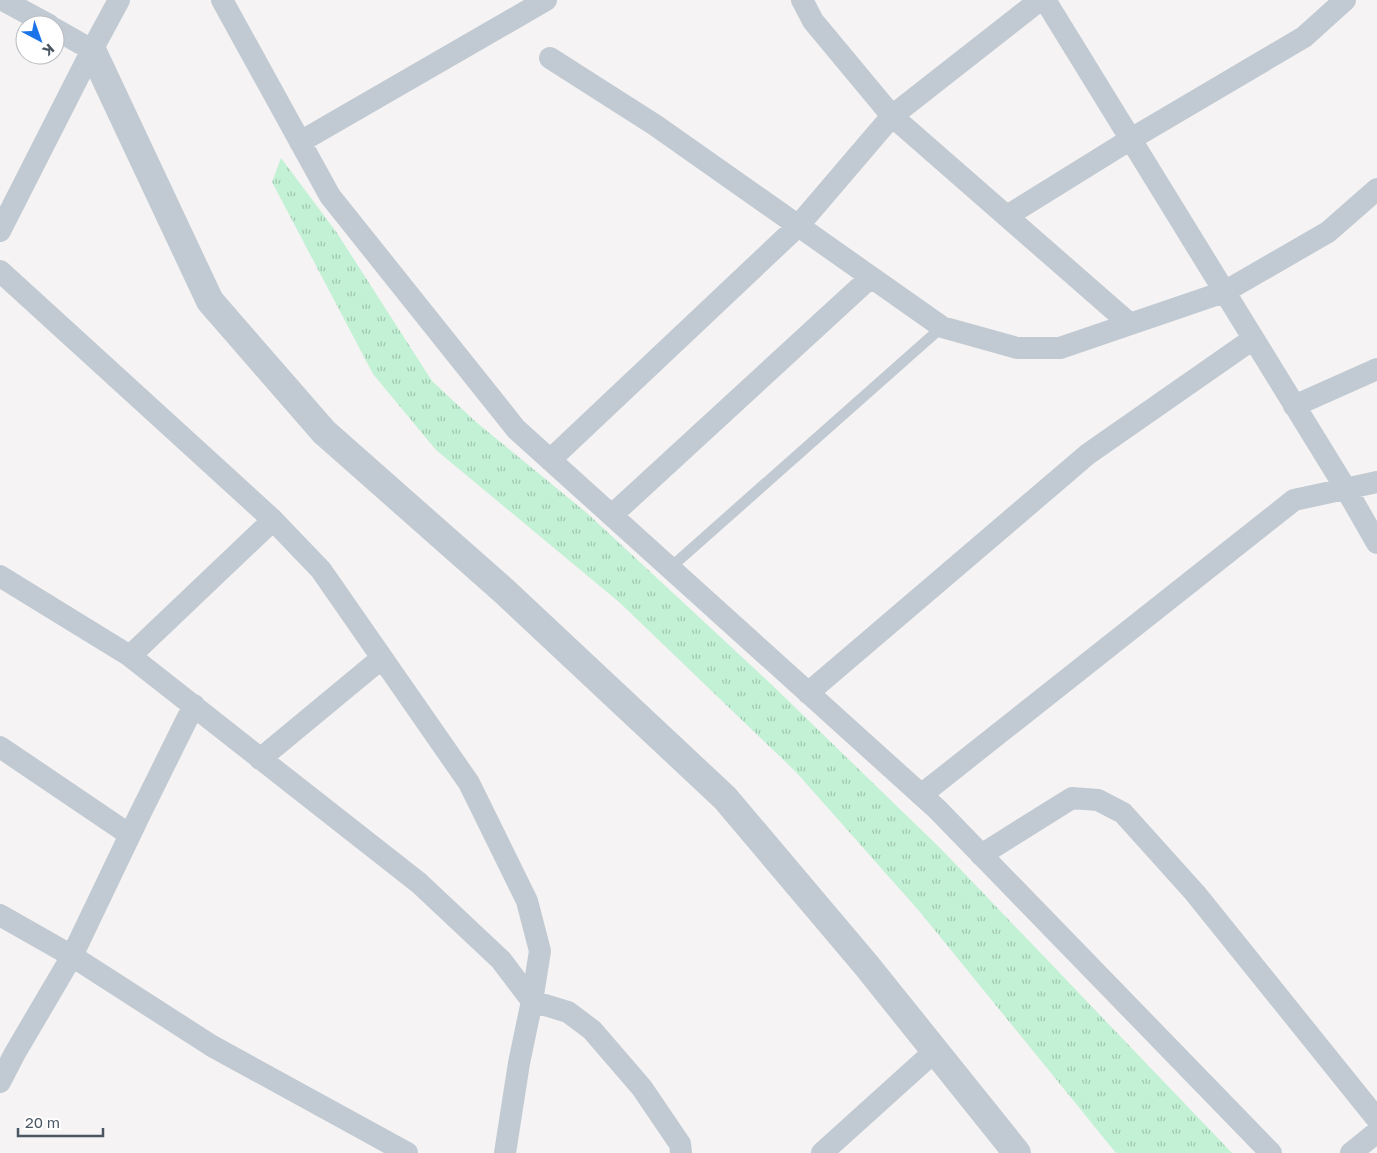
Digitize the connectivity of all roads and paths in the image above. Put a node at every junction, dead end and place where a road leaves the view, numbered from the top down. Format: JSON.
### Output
{"nodes":[{"id":1,"x":3,"y":0,"type":"edge"},
{"id":2,"x":120,"y":0,"type":"edge"},
{"id":3,"x":222,"y":0,"type":"edge"},
{"id":4,"x":546,"y":0,"type":"edge"},
{"id":5,"x":802,"y":0,"type":"edge"},
{"id":6,"x":1040,"y":0,"type":"edge"},
{"id":7,"x":1045,"y":0,"type":"edge"},
{"id":8,"x":1345,"y":0,"type":"edge"},
{"id":9,"x":31,"y":15,"type":"edge"},
{"id":10,"x":65,"y":35,"type":"edge"},
{"id":11,"x":92,"y":50,"type":"junction"},
{"id":12,"x":550,"y":58,"type":"dead end"},
{"id":13,"x":892,"y":116,"type":"junction"},
{"id":14,"x":1131,"y":139,"type":"junction"},
{"id":15,"x":300,"y":142,"type":"junction"},
{"id":16,"x":1377,"y":189,"type":"edge"},
{"id":17,"x":1007,"y":216,"type":"junction"},
{"id":18,"x":798,"y":226,"type":"junction"},
{"id":19,"x":0,"y":231,"type":"edge"},
{"id":20,"x":0,"y":270,"type":"edge"},
{"id":21,"x":870,"y":277,"type":"junction"},
{"id":22,"x":1224,"y":292,"type":"junction"},
{"id":23,"x":1130,"y":324,"type":"junction"},
{"id":24,"x":942,"y":327,"type":"junction"},
{"id":25,"x":1252,"y":339,"type":"junction"},
{"id":26,"x":1377,"y":369,"type":"edge"},
{"id":27,"x":1294,"y":406,"type":"junction"},
{"id":28,"x":550,"y":460,"type":"junction"},
{"id":29,"x":1377,"y":482,"type":"edge"},
{"id":30,"x":1346,"y":489,"type":"junction"},
{"id":31,"x":612,"y":515,"type":"junction"},
{"id":32,"x":273,"y":520,"type":"junction"},
{"id":33,"x":1377,"y":543,"type":"edge"},
{"id":34,"x":670,"y":568,"type":"junction"},
{"id":35,"x":0,"y":576,"type":"edge"},
{"id":36,"x":130,"y":656,"type":"junction"},
{"id":37,"x":382,"y":658,"type":"junction"},
{"id":38,"x":808,"y":693,"type":"junction"},
{"id":39,"x":194,"y":705,"type":"junction"},
{"id":40,"x":0,"y":747,"type":"edge"},
{"id":41,"x":260,"y":759,"type":"junction"},
{"id":42,"x":921,"y":795,"type":"junction"},
{"id":43,"x":130,"y":836,"type":"junction"},
{"id":44,"x":981,"y":855,"type":"junction"},
{"id":45,"x":0,"y":916,"type":"edge"},
{"id":46,"x":72,"y":956,"type":"junction"},
{"id":47,"x":532,"y":1001,"type":"junction"},
{"id":48,"x":935,"y":1051,"type":"junction"},
{"id":49,"x":0,"y":1082,"type":"edge"},
{"id":50,"x":1377,"y":1119,"type":"edge"},
{"id":51,"x":1377,"y":1132,"type":"edge"},
{"id":52,"x":407,"y":1153,"type":"edge"},
{"id":53,"x":505,"y":1153,"type":"edge"},
{"id":54,"x":681,"y":1153,"type":"edge"},
{"id":55,"x":822,"y":1153,"type":"edge"},
{"id":56,"x":1017,"y":1153,"type":"edge"},
{"id":57,"x":1271,"y":1153,"type":"edge"},
{"id":58,"x":1351,"y":1153,"type":"edge"}],
"edges":[{"from":1,"to":9,"type":"street"},
{"from":2,"to":11,"type":"street"},
{"from":3,"to":15,"type":"street"},
{"from":4,"to":15,"type":"street"},
{"from":5,"to":13,"type":"street"},
{"from":6,"to":13,"type":"street"},
{"from":7,"to":14,"type":"street"},
{"from":8,"to":14,"type":"street"},
{"from":10,"to":11,"type":"street"},
{"from":11,"to":19,"type":"street"},
{"from":11,"to":48,"type":"street"},
{"from":12,"to":18,"type":"street"},
{"from":13,"to":17,"type":"street"},
{"from":13,"to":18,"type":"street"},
{"from":14,"to":17,"type":"street"},
{"from":14,"to":22,"type":"street"},
{"from":15,"to":28,"type":"street"},
{"from":16,"to":22,"type":"street"},
{"from":17,"to":23,"type":"street"},
{"from":18,"to":21,"type":"street"},
{"from":18,"to":28,"type":"street"},
{"from":20,"to":32,"type":"street"},
{"from":21,"to":24,"type":"street"},
{"from":21,"to":31,"type":"street"},
{"from":22,"to":23,"type":"street"},
{"from":22,"to":25,"type":"street"},
{"from":23,"to":24,"type":"street"},
{"from":24,"to":34,"type":"lane"},
{"from":25,"to":27,"type":"street"},
{"from":25,"to":38,"type":"street"},
{"from":26,"to":27,"type":"street"},
{"from":27,"to":30,"type":"street"},
{"from":28,"to":31,"type":"street"},
{"from":29,"to":30,"type":"street"},
{"from":30,"to":33,"type":"street"},
{"from":30,"to":42,"type":"street"},
{"from":31,"to":34,"type":"street"},
{"from":32,"to":36,"type":"street"},
{"from":32,"to":37,"type":"street"},
{"from":34,"to":38,"type":"street"},
{"from":35,"to":36,"type":"street"},
{"from":36,"to":39,"type":"street"},
{"from":37,"to":41,"type":"street"},
{"from":37,"to":47,"type":"street"},
{"from":38,"to":42,"type":"street"},
{"from":39,"to":41,"type":"street"},
{"from":39,"to":43,"type":"street"},
{"from":40,"to":43,"type":"street"},
{"from":41,"to":47,"type":"street"},
{"from":42,"to":44,"type":"street"},
{"from":43,"to":46,"type":"street"},
{"from":44,"to":50,"type":"street"},
{"from":44,"to":57,"type":"street"},
{"from":45,"to":46,"type":"street"},
{"from":46,"to":49,"type":"street"},
{"from":46,"to":52,"type":"street"},
{"from":47,"to":53,"type":"street"},
{"from":47,"to":54,"type":"street"},
{"from":48,"to":55,"type":"street"},
{"from":48,"to":56,"type":"street"},
{"from":51,"to":58,"type":"street"}]}
